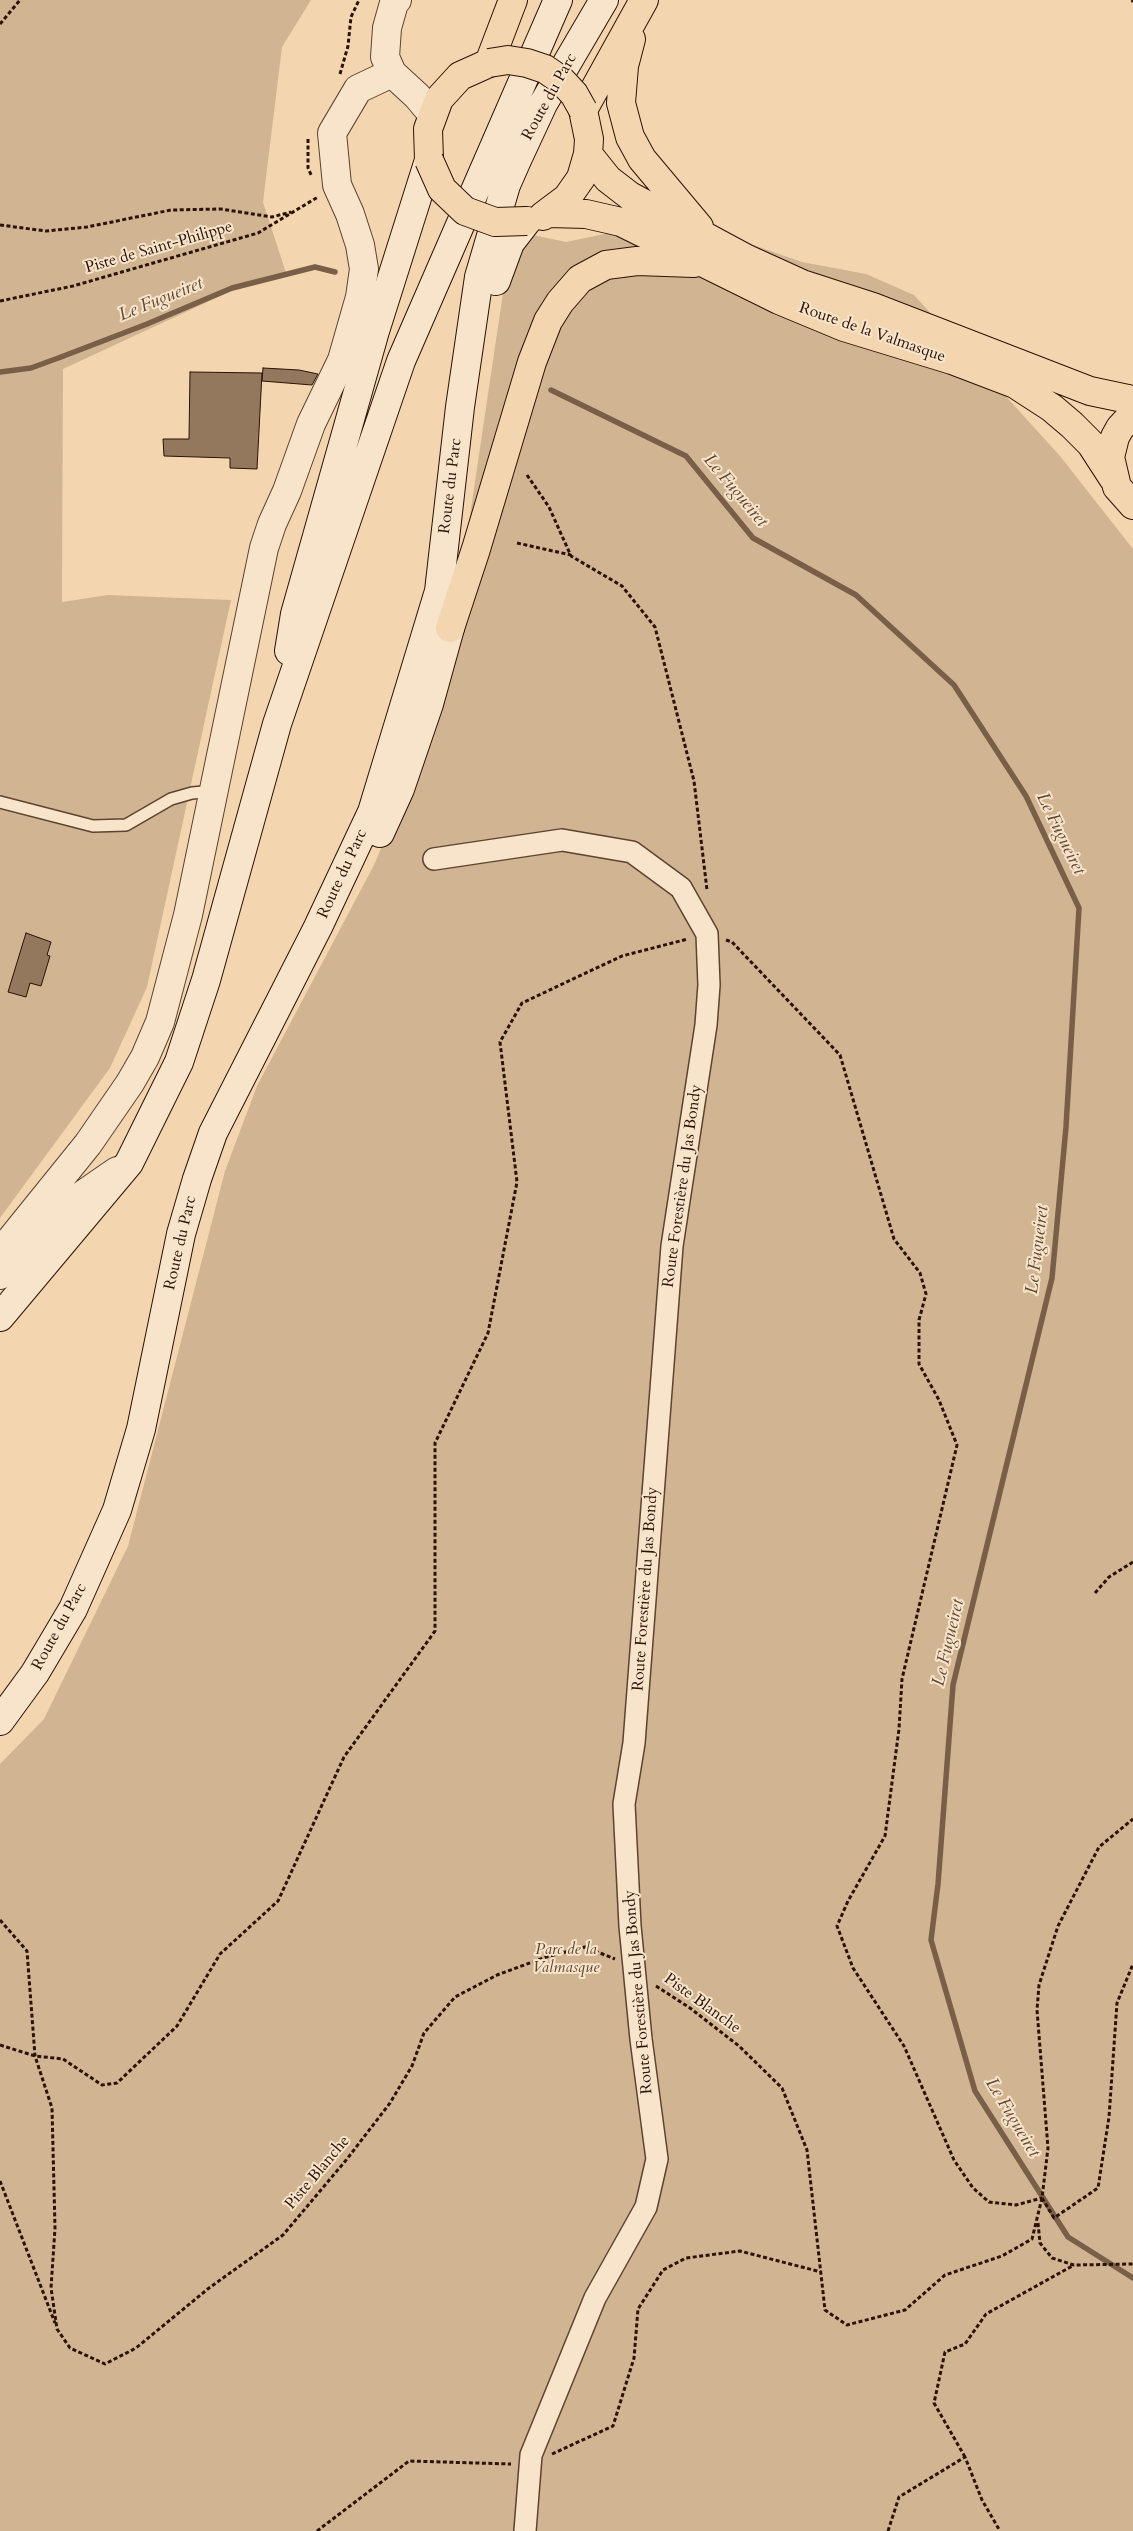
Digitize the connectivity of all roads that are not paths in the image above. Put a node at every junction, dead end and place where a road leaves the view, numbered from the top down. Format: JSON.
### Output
{"nodes":[{"id":1,"x":397,"y":0,"type":"edge"},
{"id":2,"x":513,"y":0,"type":"edge"},
{"id":3,"x":558,"y":0,"type":"edge"},
{"id":4,"x":604,"y":0,"type":"edge"},
{"id":5,"x":641,"y":7,"type":"edge"},
{"id":6,"x":489,"y":63,"type":"junction"},
{"id":7,"x":392,"y":73,"type":"junction"},
{"id":8,"x":448,"y":87,"type":"junction"},
{"id":9,"x":583,"y":110,"type":"junction"},
{"id":10,"x":432,"y":114,"type":"junction"},
{"id":11,"x":588,"y":154,"type":"junction"},
{"id":12,"x":429,"y":160,"type":"junction"},
{"id":13,"x":538,"y":217,"type":"junction"},
{"id":14,"x":706,"y":251,"type":"junction"},
{"id":15,"x":1133,"y":400,"type":"edge"},
{"id":16,"x":1133,"y":414,"type":"edge"},
{"id":17,"x":1113,"y":478,"type":"junction"},
{"id":18,"x":1133,"y":505,"type":"edge"},
{"id":19,"x":450,"y":628,"type":"junction"},
{"id":20,"x":278,"y":724,"type":"junction"},
{"id":21,"x":214,"y":791,"type":"junction"},
{"id":22,"x":0,"y":802,"type":"edge"},
{"id":23,"x":434,"y":859,"type":"dead end"},
{"id":24,"x":297,"y":965,"type":"junction"},
{"id":25,"x":129,"y":1163,"type":"junction"},
{"id":26,"x":0,"y":1253,"type":"edge"},
{"id":27,"x":0,"y":1275,"type":"edge"},
{"id":28,"x":0,"y":1317,"type":"edge"},
{"id":29,"x":0,"y":1721,"type":"edge"},
{"id":30,"x":525,"y":2531,"type":"edge"}],
"edges":[{"from":1,"to":7,"type":"main road"},
{"from":2,"to":6,"type":"main road"},
{"from":3,"to":20,"type":"main road","name":"Route du Parc"},
{"from":4,"to":24,"type":"main road","name":"Route du Parc"},
{"from":5,"to":9,"type":"main road"},
{"from":5,"to":14,"type":"main road"},
{"from":6,"to":8,"type":"main road"},
{"from":6,"to":9,"type":"main road","bridge":true},
{"from":7,"to":8,"type":"main road"},
{"from":7,"to":10,"type":"main road"},
{"from":7,"to":21,"type":"main road"},
{"from":8,"to":10,"type":"main road"},
{"from":9,"to":11,"type":"main road"},
{"from":10,"to":12,"type":"main road"},
{"from":11,"to":13,"type":"main road"},
{"from":11,"to":14,"type":"main road","name":"Route de la Valmasque"},
{"from":12,"to":13,"type":"main road","bridge":true},
{"from":12,"to":20,"type":"main road"},
{"from":13,"to":14,"type":"main road","name":"Route de la Valmasque"},
{"from":13,"to":19,"type":"main road"},
{"from":14,"to":15,"type":"main road","name":"Route de la Valmasque"},
{"from":14,"to":17,"type":"main road","name":"Route de la Valmasque"},
{"from":14,"to":19,"type":"main road"},
{"from":16,"to":17,"type":"main road"},
{"from":17,"to":18,"type":"main road","name":"Route de la Valmasque"},
{"from":19,"to":24,"type":"main road"},
{"from":20,"to":25,"type":"main road","name":"Route du Parc"},
{"from":21,"to":22,"type":"lane"},
{"from":21,"to":26,"type":"main road"},
{"from":23,"to":30,"type":"street","name":"Route Forestière du Jas Bondy"},
{"from":24,"to":29,"type":"main road","name":"Route du Parc"},
{"from":25,"to":27,"type":"main road"},
{"from":25,"to":28,"type":"main road","name":"Route du Parc"}]}
